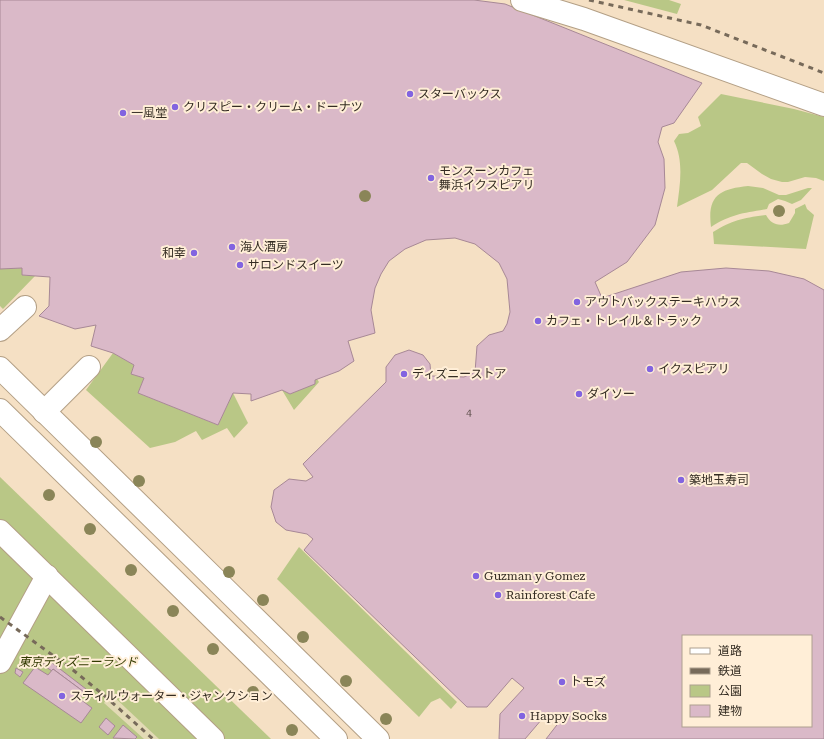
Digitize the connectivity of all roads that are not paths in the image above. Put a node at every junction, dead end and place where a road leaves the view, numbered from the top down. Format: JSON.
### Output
{"nodes":[{"id":1,"x":522,"y":0,"type":"edge"},
{"id":2,"x":824,"y":105,"type":"edge"},
{"id":3,"x":25,"y":307,"type":"dead end"},
{"id":4,"x":0,"y":330,"type":"edge"},
{"id":5,"x":89,"y":367,"type":"dead end"},
{"id":6,"x":0,"y":368,"type":"edge"},
{"id":7,"x":0,"y":410,"type":"edge"},
{"id":8,"x":44,"y":412,"type":"junction"},
{"id":9,"x":0,"y":531,"type":"edge"},
{"id":10,"x":46,"y":576,"type":"junction"},
{"id":11,"x":0,"y":662,"type":"edge"},
{"id":12,"x":213,"y":739,"type":"edge"},
{"id":13,"x":336,"y":739,"type":"edge"},
{"id":14,"x":378,"y":739,"type":"edge"}],
"edges":[{"from":1,"to":2,"type":"street"},
{"from":3,"to":4,"type":"street"},
{"from":5,"to":8,"type":"street"},
{"from":6,"to":8,"type":"street"},
{"from":7,"to":13,"type":"street"},
{"from":8,"to":14,"type":"street"},
{"from":9,"to":10,"type":"street"},
{"from":10,"to":11,"type":"street"},
{"from":10,"to":12,"type":"street"}]}
